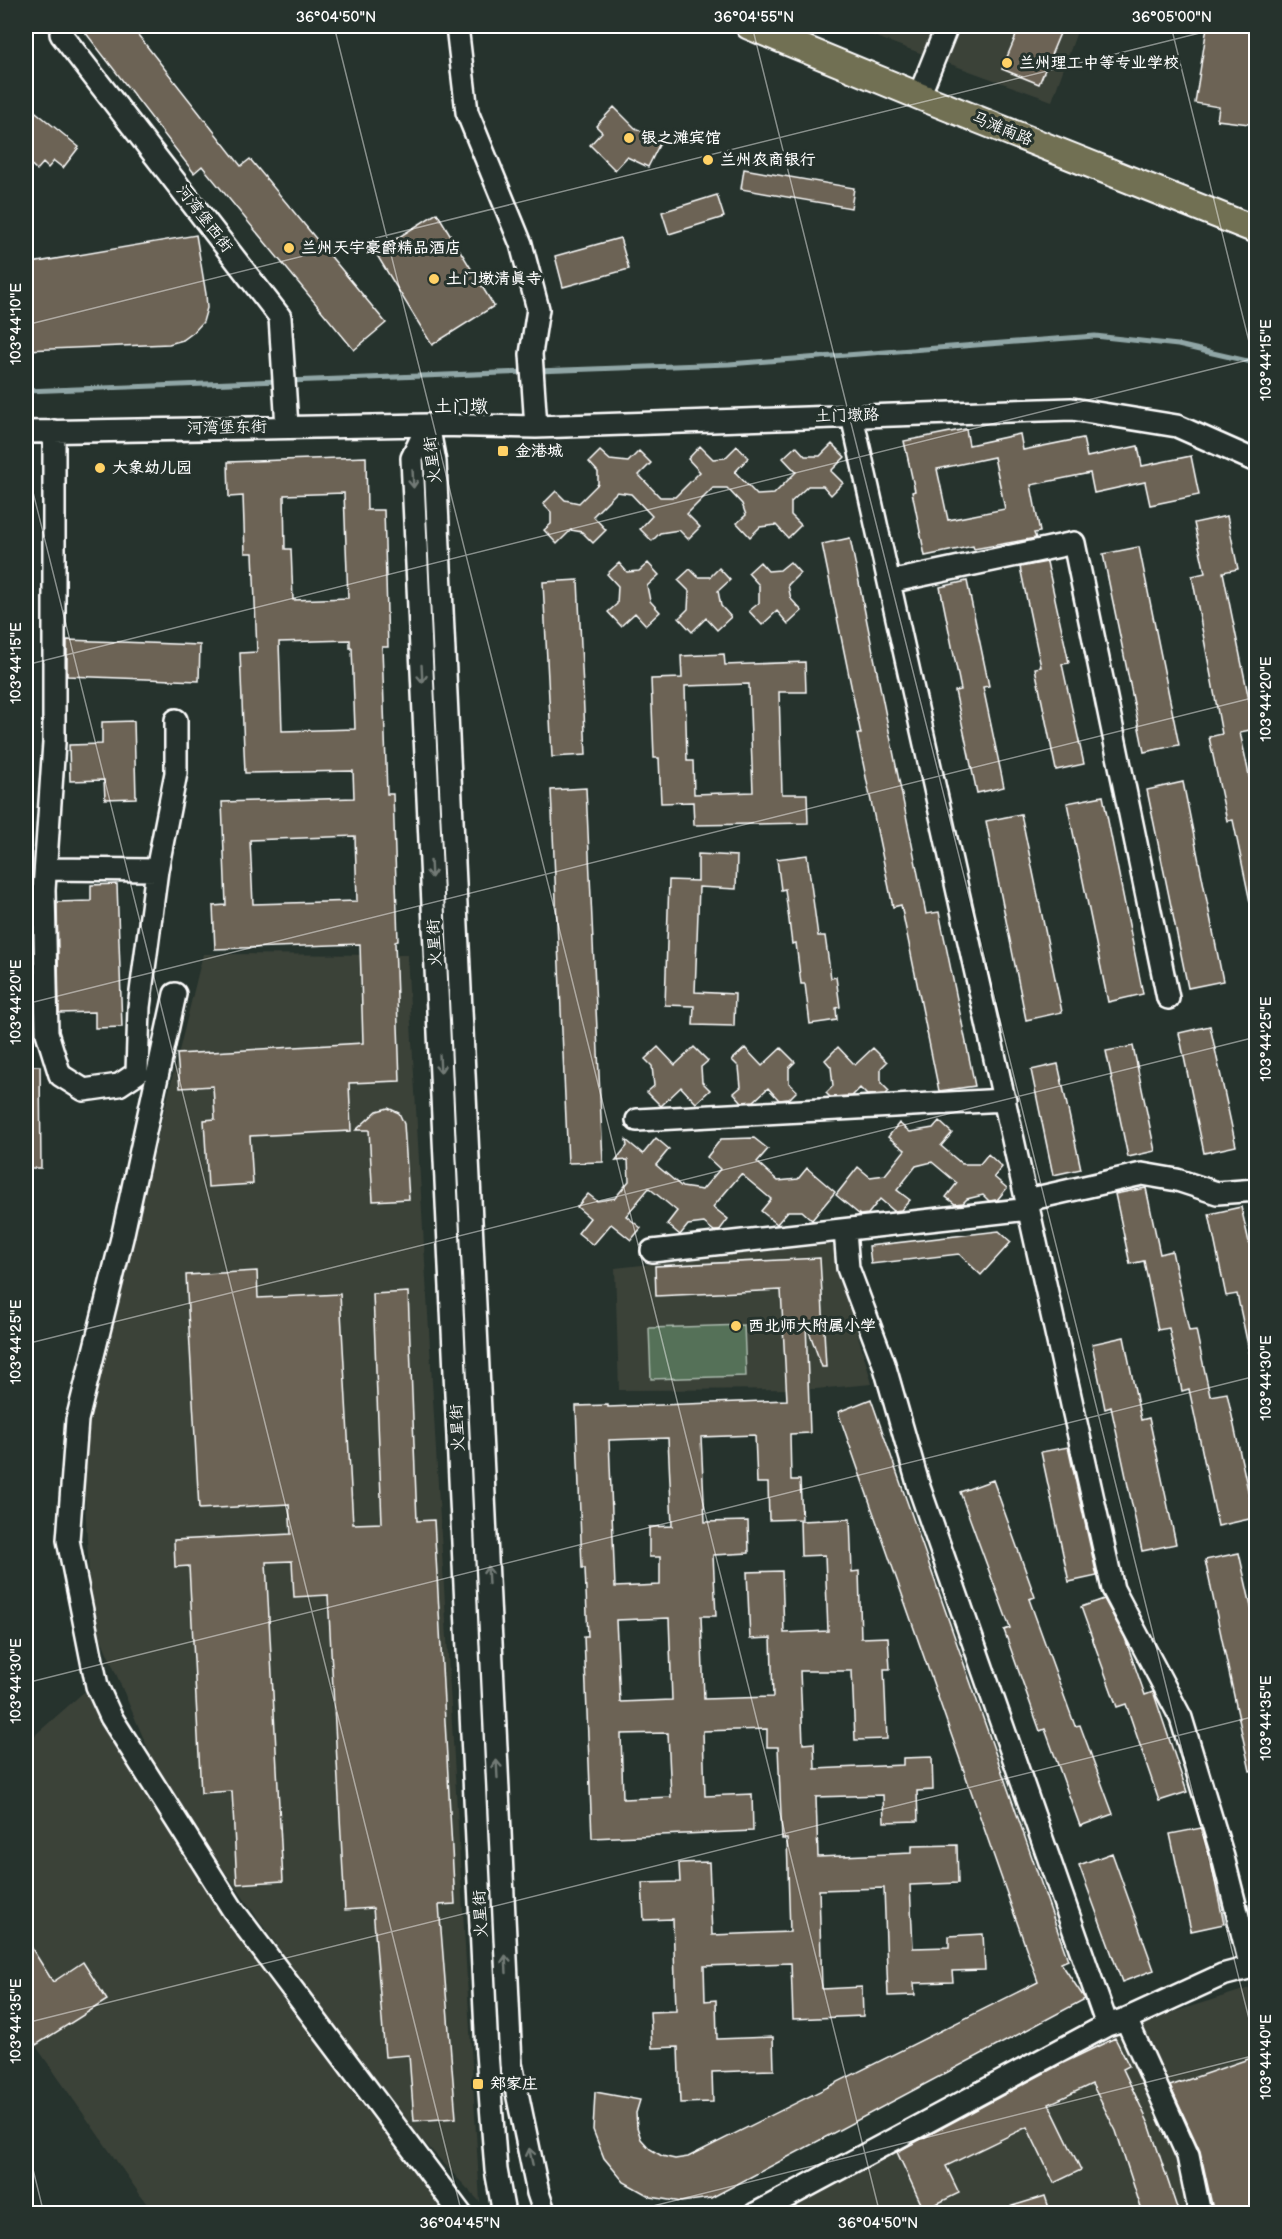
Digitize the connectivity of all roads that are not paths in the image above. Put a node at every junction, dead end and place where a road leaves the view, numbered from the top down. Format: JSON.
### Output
{"nodes":[{"id":1,"x":457,"y":26,"type":"edge"},
{"id":2,"x":749,"y":26,"type":"edge"},
{"id":3,"x":947,"y":26,"type":"edge"},
{"id":4,"x":62,"y":34,"type":"dead end"},
{"id":5,"x":919,"y":96,"type":"junction"},
{"id":6,"x":1257,"y":230,"type":"edge"},
{"id":7,"x":852,"y":416,"type":"junction"},
{"id":8,"x":428,"y":425,"type":"junction"},
{"id":9,"x":287,"y":427,"type":"junction"},
{"id":10,"x":536,"y":427,"type":"junction"},
{"id":11,"x":54,"y":431,"type":"junction"},
{"id":12,"x":26,"y":432,"type":"edge"},
{"id":13,"x":1257,"y":461,"type":"edge"},
{"id":14,"x":889,"y":582,"type":"junction"},
{"id":15,"x":176,"y":720,"type":"dead end"},
{"id":16,"x":46,"y":868,"type":"junction"},
{"id":17,"x":157,"y":870,"type":"junction"},
{"id":18,"x":175,"y":994,"type":"dead end"},
{"id":19,"x":1167,"y":998,"type":"dead end"},
{"id":20,"x":1005,"y":1100,"type":"junction"},
{"id":21,"x":637,"y":1120,"type":"dead end"},
{"id":22,"x":1257,"y":1190,"type":"edge"},
{"id":23,"x":1028,"y":1205,"type":"junction"},
{"id":24,"x":845,"y":1230,"type":"junction"},
{"id":25,"x":652,"y":1251,"type":"dead end"},
{"id":26,"x":1254,"y":1967,"type":"edge"},
{"id":27,"x":1116,"y":2022,"type":"junction"},
{"id":28,"x":461,"y":2214,"type":"edge"},
{"id":29,"x":504,"y":2214,"type":"edge"},
{"id":30,"x":545,"y":2214,"type":"edge"},
{"id":31,"x":755,"y":2214,"type":"edge"},
{"id":32,"x":1200,"y":2214,"type":"edge"}],
"edges":[{"from":1,"to":10,"type":"street"},
{"from":2,"to":5,"type":"main road","name":"马滩南路"},
{"from":3,"to":5,"type":"street"},
{"from":4,"to":9,"type":"street","name":"河湾堡西街"},
{"from":5,"to":6,"type":"main road","name":"马滩南路"},
{"from":7,"to":10,"type":"street","name":"土门墩路"},
{"from":7,"to":13,"type":"street","name":"土门墩路"},
{"from":7,"to":14,"type":"street"},
{"from":8,"to":9,"type":"street","name":"河湾堡东街"},
{"from":8,"to":10,"type":"street","name":"土门墩路"},
{"from":8,"to":29,"type":"street","name":"火星街","one_way":true},
{"from":30,"to":8,"type":"street","name":"火星街","one_way":true},
{"from":9,"to":11,"type":"street","name":"河湾堡东街"},
{"from":11,"to":12,"type":"street","name":"河湾堡东街"},
{"from":11,"to":16,"type":"street"},
{"from":14,"to":19,"type":"street"},
{"from":14,"to":20,"type":"street"},
{"from":15,"to":17,"type":"street"},
{"from":16,"to":17,"type":"street"},
{"from":16,"to":17,"type":"street"},
{"from":18,"to":28,"type":"street"},
{"from":20,"to":21,"type":"street"},
{"from":20,"to":23,"type":"street"},
{"from":22,"to":23,"type":"street"},
{"from":23,"to":24,"type":"street"},
{"from":23,"to":26,"type":"street"},
{"from":24,"to":25,"type":"street"},
{"from":24,"to":27,"type":"street"},
{"from":26,"to":27,"type":"street"},
{"from":27,"to":31,"type":"street"},
{"from":27,"to":32,"type":"street"}]}
